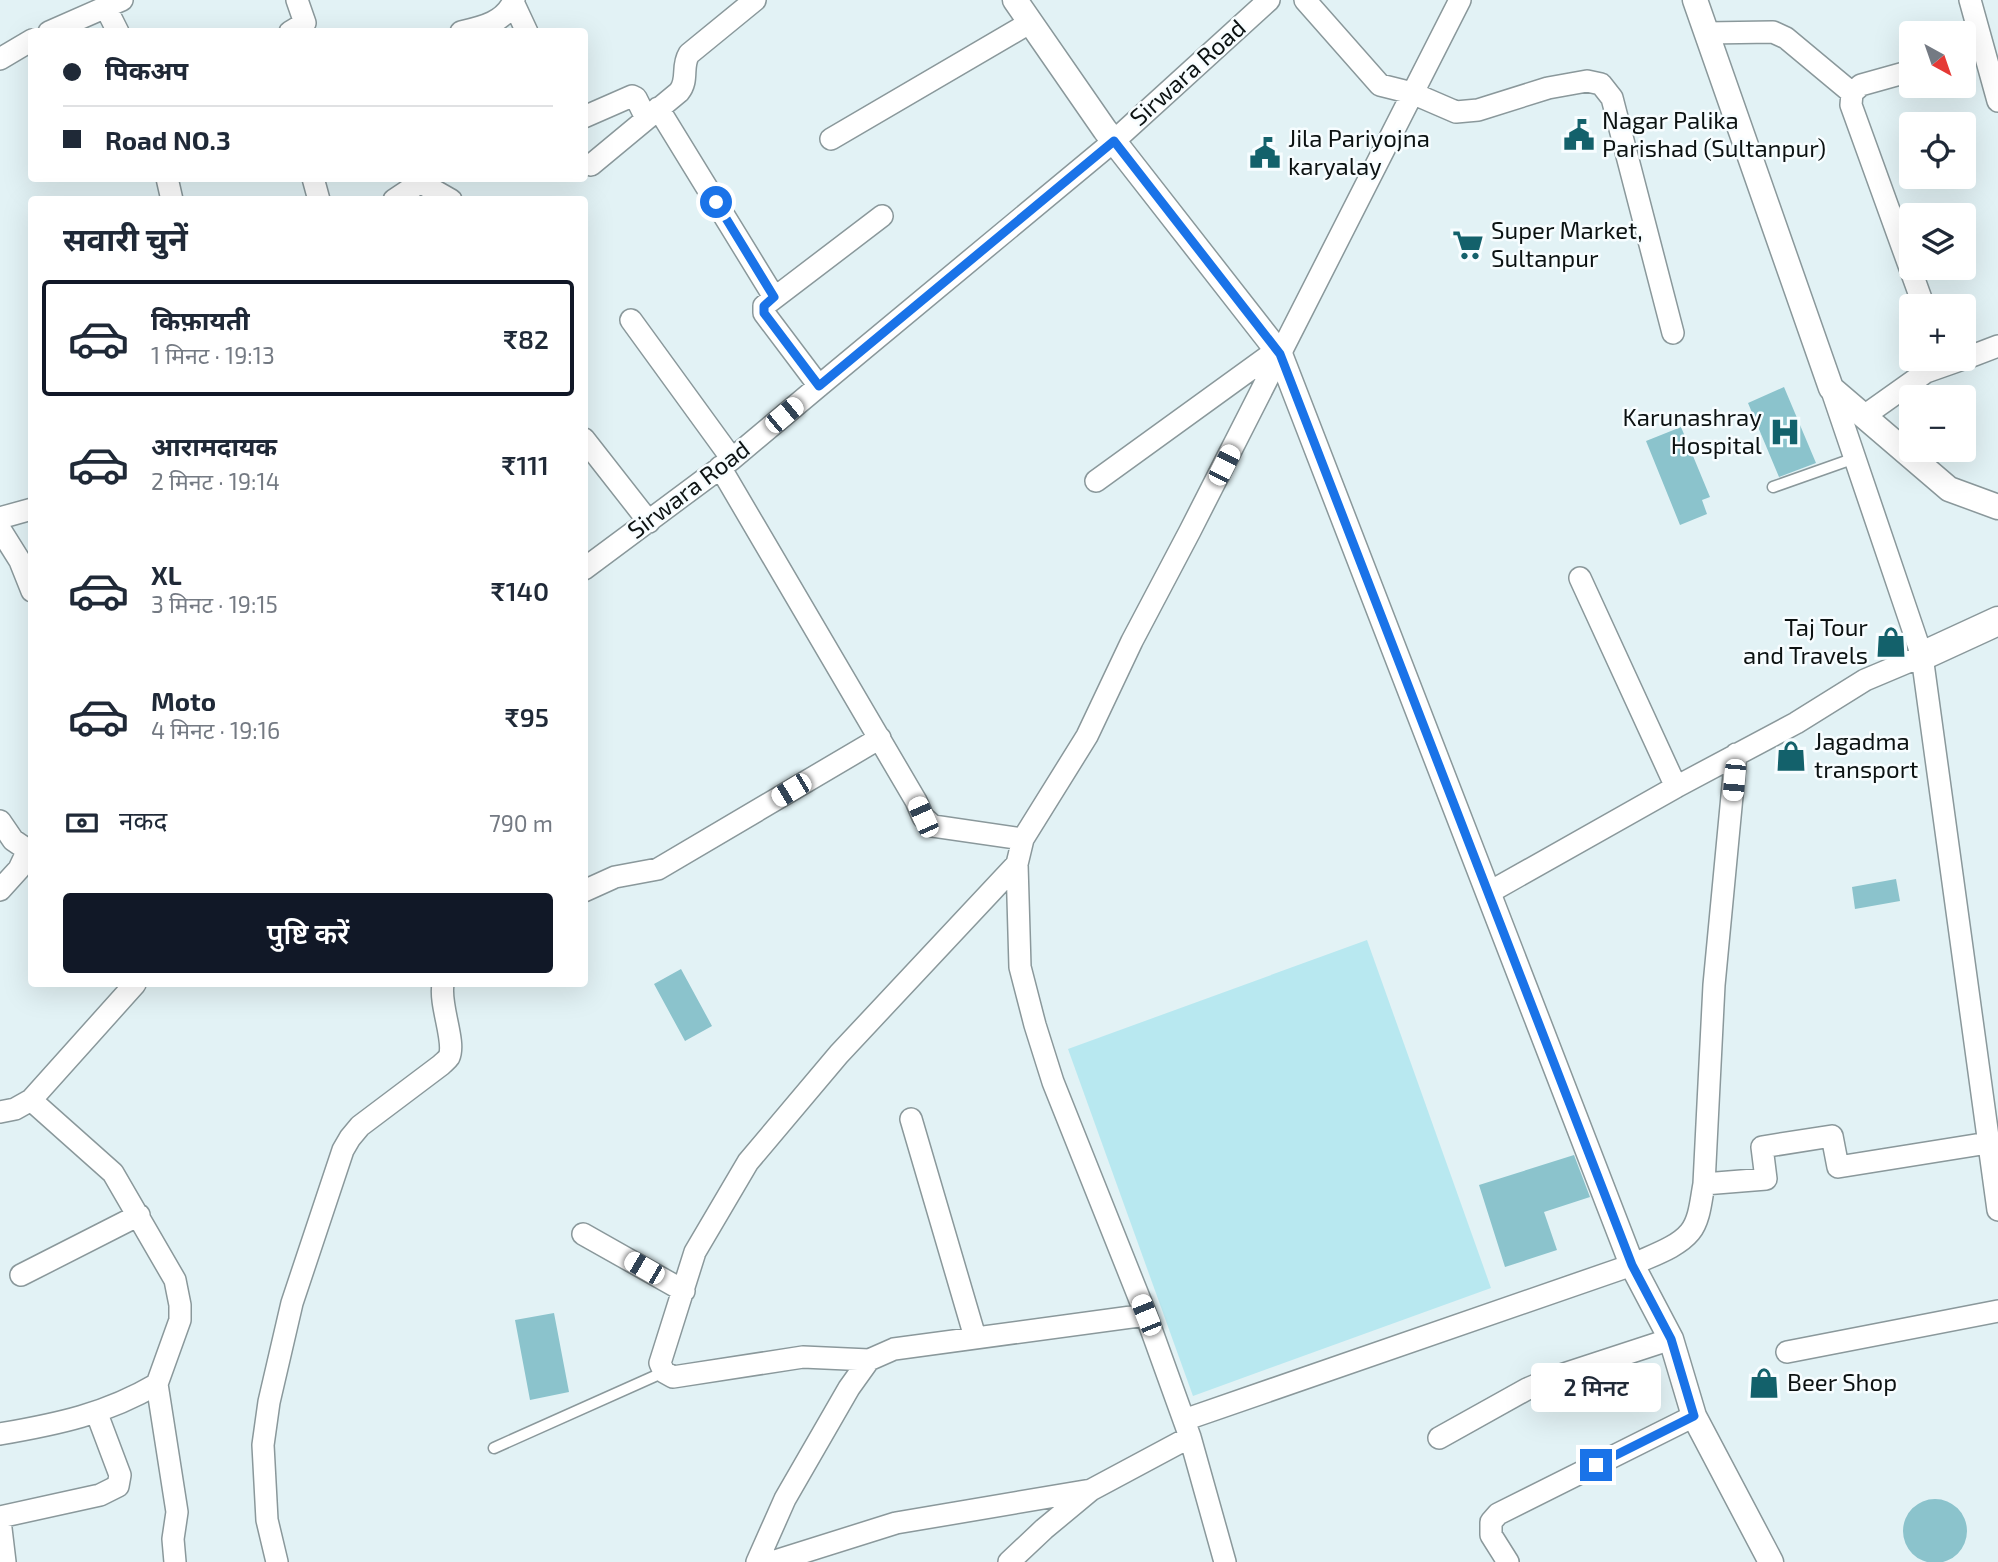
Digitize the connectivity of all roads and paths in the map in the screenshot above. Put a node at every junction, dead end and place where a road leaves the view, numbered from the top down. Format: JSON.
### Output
{"nodes":[{"id":1,"x":297,"y":0,"type":"edge"},
{"id":2,"x":755,"y":0,"type":"edge"},
{"id":3,"x":1015,"y":0,"type":"edge"},
{"id":4,"x":1269,"y":0,"type":"edge"},
{"id":5,"x":1305,"y":0,"type":"edge"},
{"id":6,"x":1460,"y":0,"type":"edge"},
{"id":7,"x":1695,"y":0,"type":"edge"},
{"id":8,"x":1970,"y":0,"type":"edge"},
{"id":9,"x":514,"y":1,"type":"edge"},
{"id":10,"x":114,"y":3,"type":"edge"},
{"id":11,"x":1971,"y":21,"type":"edge"},
{"id":12,"x":1031,"y":22,"type":"junction"},
{"id":13,"x":58,"y":28,"type":"edge"},
{"id":14,"x":117,"y":28,"type":"edge"},
{"id":15,"x":297,"y":28,"type":"edge"},
{"id":16,"x":474,"y":28,"type":"edge"},
{"id":17,"x":525,"y":28,"type":"edge"},
{"id":18,"x":1706,"y":33,"type":"junction"},
{"id":19,"x":28,"y":42,"type":"edge"},
{"id":20,"x":0,"y":59,"type":"edge"},
{"id":21,"x":1976,"y":60,"type":"edge"},
{"id":22,"x":1899,"y":74,"type":"edge"},
{"id":23,"x":1412,"y":93,"type":"junction"},
{"id":24,"x":1852,"y":93,"type":"junction"},
{"id":25,"x":1998,"y":101,"type":"edge"},
{"id":26,"x":652,"y":113,"type":"junction"},
{"id":27,"x":588,"y":115,"type":"edge"},
{"id":28,"x":831,"y":139,"type":"dead end"},
{"id":29,"x":1114,"y":141,"type":"junction"},
{"id":30,"x":591,"y":165,"type":"dead end"},
{"id":31,"x":414,"y":182,"type":"edge"},
{"id":32,"x":421,"y":182,"type":"edge"},
{"id":33,"x":400,"y":196,"type":"edge"},
{"id":34,"x":444,"y":196,"type":"edge"},
{"id":35,"x":882,"y":216,"type":"dead end"},
{"id":36,"x":1919,"y":294,"type":"edge"},
{"id":37,"x":774,"y":297,"type":"junction"},
{"id":38,"x":631,"y":320,"type":"dead end"},
{"id":39,"x":1673,"y":333,"type":"dead end"},
{"id":40,"x":1998,"y":346,"type":"edge"},
{"id":41,"x":1279,"y":352,"type":"junction"},
{"id":42,"x":1976,"y":354,"type":"edge"},
{"id":43,"x":1929,"y":371,"type":"edge"},
{"id":44,"x":819,"y":386,"type":"junction"},
{"id":45,"x":1831,"y":388,"type":"junction"},
{"id":46,"x":1864,"y":416,"type":"junction"},
{"id":47,"x":588,"y":444,"type":"edge"},
{"id":48,"x":1855,"y":458,"type":"junction"},
{"id":49,"x":726,"y":463,"type":"junction"},
{"id":50,"x":1096,"y":481,"type":"dead end"},
{"id":51,"x":1773,"y":487,"type":"dead end"},
{"id":52,"x":1998,"y":507,"type":"edge"},
{"id":53,"x":28,"y":510,"type":"edge"},
{"id":54,"x":0,"y":518,"type":"edge"},
{"id":55,"x":649,"y":522,"type":"junction"},
{"id":56,"x":0,"y":529,"type":"edge"},
{"id":57,"x":588,"y":566,"type":"edge"},
{"id":58,"x":1580,"y":578,"type":"dead end"},
{"id":59,"x":28,"y":581,"type":"edge"},
{"id":60,"x":1998,"y":621,"type":"edge"},
{"id":61,"x":1922,"y":656,"type":"junction"},
{"id":62,"x":880,"y":738,"type":"junction"},
{"id":63,"x":1737,"y":754,"type":"junction"},
{"id":64,"x":1676,"y":787,"type":"junction"},
{"id":65,"x":0,"y":821,"type":"edge"},
{"id":66,"x":1023,"y":839,"type":"junction"},
{"id":67,"x":28,"y":851,"type":"edge"},
{"id":68,"x":28,"y":854,"type":"edge"},
{"id":69,"x":1017,"y":864,"type":"junction"},
{"id":70,"x":588,"y":889,"type":"edge"},
{"id":71,"x":0,"y":891,"type":"edge"},
{"id":72,"x":1488,"y":893,"type":"junction"},
{"id":73,"x":132,"y":987,"type":"edge"},
{"id":74,"x":442,"y":987,"type":"edge"},
{"id":75,"x":31,"y":1100,"type":"junction"},
{"id":76,"x":0,"y":1112,"type":"edge"},
{"id":77,"x":911,"y":1119,"type":"dead end"},
{"id":78,"x":1988,"y":1143,"type":"junction"},
{"id":79,"x":1704,"y":1184,"type":"junction"},
{"id":80,"x":1998,"y":1210,"type":"edge"},
{"id":81,"x":139,"y":1215,"type":"junction"},
{"id":82,"x":583,"y":1234,"type":"dead end"},
{"id":83,"x":1632,"y":1265,"type":"junction"},
{"id":84,"x":21,"y":1275,"type":"dead end"},
{"id":85,"x":684,"y":1291,"type":"junction"},
{"id":86,"x":1998,"y":1311,"type":"edge"},
{"id":87,"x":1146,"y":1315,"type":"junction"},
{"id":88,"x":975,"y":1337,"type":"junction"},
{"id":89,"x":1671,"y":1339,"type":"junction"},
{"id":90,"x":1787,"y":1352,"type":"dead end"},
{"id":91,"x":869,"y":1360,"type":"junction"},
{"id":92,"x":664,"y":1372,"type":"junction"},
{"id":93,"x":157,"y":1384,"type":"junction"},
{"id":94,"x":97,"y":1413,"type":"junction"},
{"id":95,"x":1694,"y":1416,"type":"junction"},
{"id":96,"x":1187,"y":1428,"type":"junction"},
{"id":97,"x":0,"y":1434,"type":"edge"},
{"id":98,"x":1439,"y":1438,"type":"dead end"},
{"id":99,"x":494,"y":1448,"type":"dead end"},
{"id":100,"x":1091,"y":1490,"type":"junction"},
{"id":101,"x":0,"y":1518,"type":"edge"},
{"id":102,"x":5,"y":1562,"type":"edge"},
{"id":103,"x":175,"y":1562,"type":"edge"},
{"id":104,"x":277,"y":1562,"type":"edge"},
{"id":105,"x":757,"y":1562,"type":"edge"},
{"id":106,"x":772,"y":1562,"type":"edge"},
{"id":107,"x":1009,"y":1562,"type":"edge"},
{"id":108,"x":1225,"y":1562,"type":"edge"},
{"id":109,"x":1508,"y":1562,"type":"edge"},
{"id":110,"x":1771,"y":1562,"type":"edge"}],
"edges":[{"from":1,"to":15,"type":"street"},
{"from":2,"to":26,"type":"street"},
{"from":3,"to":12,"type":"street"},
{"from":4,"to":29,"type":"street","name":"Sirwara Road"},
{"from":5,"to":23,"type":"street"},
{"from":6,"to":23,"type":"street"},
{"from":7,"to":18,"type":"street"},
{"from":8,"to":11,"type":"street"},
{"from":9,"to":16,"type":"street"},
{"from":9,"to":17,"type":"street"},
{"from":10,"to":13,"type":"street"},
{"from":10,"to":14,"type":"street"},
{"from":12,"to":28,"type":"street"},
{"from":12,"to":29,"type":"street"},
{"from":18,"to":24,"type":"street"},
{"from":18,"to":45,"type":"street"},
{"from":19,"to":20,"type":"street"},
{"from":21,"to":25,"type":"street"},
{"from":22,"to":24,"type":"street"},
{"from":23,"to":39,"type":"street"},
{"from":23,"to":41,"type":"street"},
{"from":24,"to":36,"type":"street"},
{"from":26,"to":27,"type":"street"},
{"from":26,"to":30,"type":"street"},
{"from":26,"to":37,"type":"street"},
{"from":29,"to":41,"type":"street"},
{"from":29,"to":44,"type":"street","name":"Sirwara Road"},
{"from":31,"to":33,"type":"street"},
{"from":32,"to":34,"type":"street"},
{"from":35,"to":37,"type":"street"},
{"from":37,"to":44,"type":"street"},
{"from":38,"to":49,"type":"street"},
{"from":40,"to":42,"type":"street"},
{"from":41,"to":50,"type":"street"},
{"from":41,"to":66,"type":"street"},
{"from":41,"to":72,"type":"street"},
{"from":43,"to":46,"type":"street"},
{"from":44,"to":49,"type":"street","name":"Sirwara Road"},
{"from":45,"to":46,"type":"street"},
{"from":45,"to":48,"type":"street"},
{"from":46,"to":52,"type":"street"},
{"from":47,"to":55,"type":"street"},
{"from":48,"to":51,"type":"lane"},
{"from":48,"to":61,"type":"street"},
{"from":49,"to":55,"type":"street","name":"Sirwara Road"},
{"from":49,"to":62,"type":"street"},
{"from":53,"to":54,"type":"street"},
{"from":55,"to":57,"type":"street","name":"Sirwara Road"},
{"from":56,"to":59,"type":"street"},
{"from":58,"to":64,"type":"street"},
{"from":60,"to":61,"type":"main road"},
{"from":61,"to":63,"type":"street"},
{"from":61,"to":78,"type":"street"},
{"from":62,"to":66,"type":"street"},
{"from":62,"to":70,"type":"street"},
{"from":63,"to":64,"type":"street"},
{"from":63,"to":79,"type":"street"},
{"from":64,"to":72,"type":"street"},
{"from":65,"to":67,"type":"street"},
{"from":66,"to":69,"type":"street"},
{"from":68,"to":71,"type":"street"},
{"from":69,"to":85,"type":"street"},
{"from":69,"to":87,"type":"street"},
{"from":72,"to":83,"type":"street"},
{"from":73,"to":75,"type":"street"},
{"from":74,"to":104,"type":"street"},
{"from":75,"to":76,"type":"street"},
{"from":75,"to":81,"type":"street"},
{"from":77,"to":88,"type":"street"},
{"from":78,"to":79,"type":"street"},
{"from":78,"to":80,"type":"street"},
{"from":79,"to":83,"type":"street"},
{"from":81,"to":84,"type":"street"},
{"from":81,"to":93,"type":"street"},
{"from":82,"to":85,"type":"street"},
{"from":83,"to":89,"type":"street"},
{"from":83,"to":96,"type":"street"},
{"from":85,"to":92,"type":"street"},
{"from":86,"to":90,"type":"street"},
{"from":87,"to":88,"type":"street"},
{"from":87,"to":96,"type":"street"},
{"from":88,"to":91,"type":"street"},
{"from":89,"to":95,"type":"street"},
{"from":89,"to":98,"type":"street"},
{"from":91,"to":92,"type":"street"},
{"from":91,"to":105,"type":"street"},
{"from":92,"to":99,"type":"lane"},
{"from":93,"to":94,"type":"street"},
{"from":93,"to":103,"type":"street"},
{"from":94,"to":97,"type":"street"},
{"from":94,"to":101,"type":"street"},
{"from":95,"to":109,"type":"street"},
{"from":95,"to":110,"type":"street"},
{"from":96,"to":100,"type":"street"},
{"from":96,"to":108,"type":"street"},
{"from":100,"to":106,"type":"street"},
{"from":100,"to":107,"type":"street"},
{"from":101,"to":102,"type":"street"}]}
